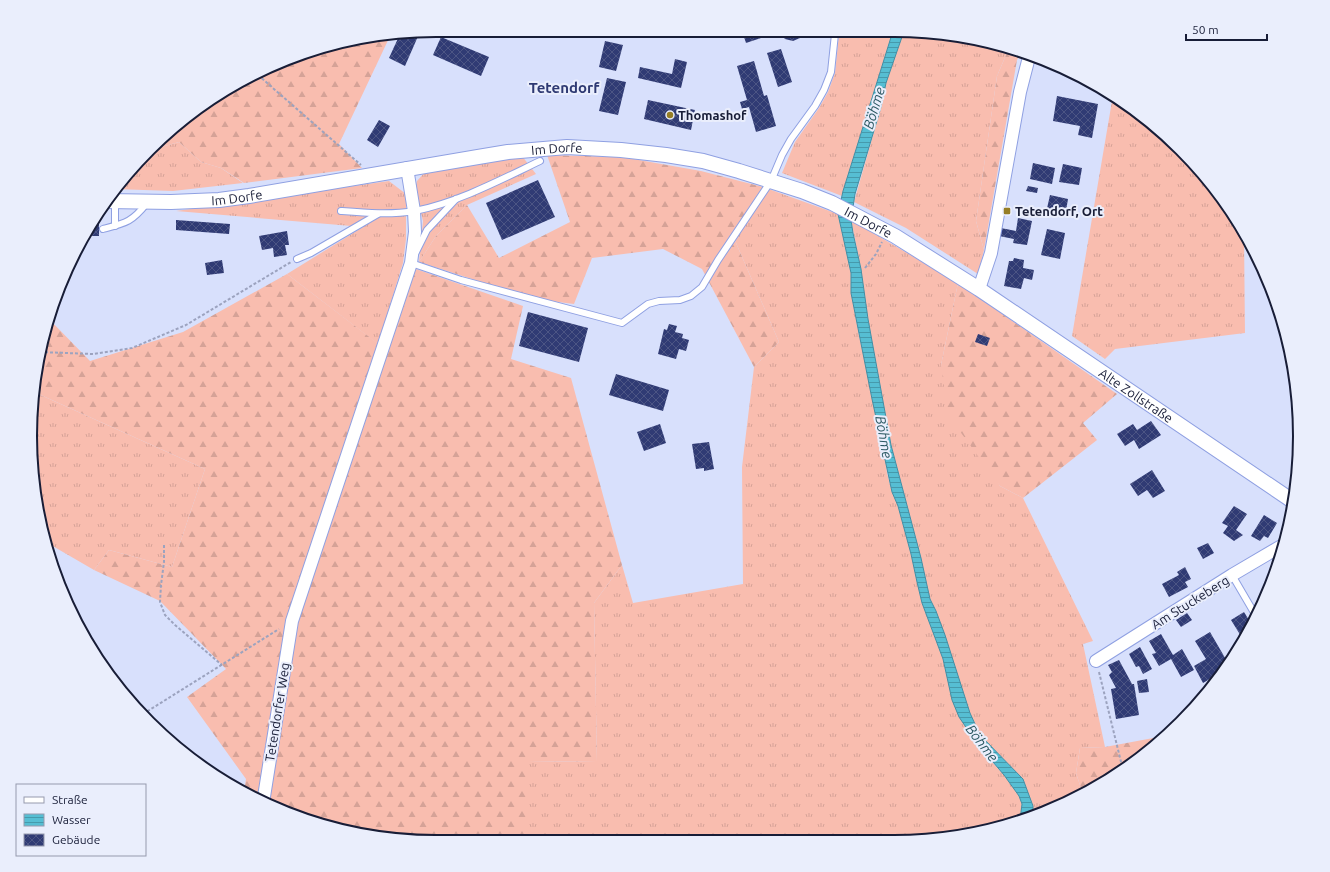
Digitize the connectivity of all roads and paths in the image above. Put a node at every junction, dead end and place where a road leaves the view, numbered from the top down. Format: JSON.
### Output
{"nodes":[{"id":1,"x":836,"y":37,"type":"edge"},
{"id":2,"x":1028,"y":60,"type":"edge"},
{"id":3,"x":261,"y":78,"type":"edge"},
{"id":4,"x":540,"y":161,"type":"dead end"},
{"id":5,"x":406,"y":168,"type":"junction"},
{"id":6,"x":365,"y":169,"type":"dead end"},
{"id":7,"x":771,"y":181,"type":"junction"},
{"id":8,"x":456,"y":199,"type":"junction"},
{"id":9,"x":113,"y":201,"type":"edge"},
{"id":10,"x":148,"y":202,"type":"junction"},
{"id":11,"x":111,"y":204,"type":"edge"},
{"id":12,"x":341,"y":211,"type":"dead end"},
{"id":13,"x":414,"y":211,"type":"junction"},
{"id":14,"x":378,"y":214,"type":"junction"},
{"id":15,"x":115,"y":226,"type":"junction"},
{"id":16,"x":103,"y":229,"type":"dead end"},
{"id":17,"x":888,"y":232,"type":"junction"},
{"id":18,"x":297,"y":259,"type":"joint"},
{"id":19,"x":410,"y":263,"type":"junction"},
{"id":20,"x":865,"y":268,"type":"dead end"},
{"id":21,"x":980,"y":289,"type":"junction"},
{"id":22,"x":46,"y":352,"type":"edge"},
{"id":23,"x":1288,"y":498,"type":"edge"},
{"id":24,"x":164,"y":545,"type":"dead end"},
{"id":25,"x":1276,"y":550,"type":"edge"},
{"id":26,"x":1232,"y":576,"type":"junction"},
{"id":27,"x":1253,"y":611,"type":"edge"},
{"id":28,"x":292,"y":621,"type":"junction"},
{"id":29,"x":1096,"y":660,"type":"joint"},
{"id":30,"x":222,"y":665,"type":"junction"},
{"id":31,"x":148,"y":711,"type":"edge"},
{"id":32,"x":1122,"y":764,"type":"edge"},
{"id":33,"x":263,"y":796,"type":"edge"}],
"edges":[{"from":1,"to":7,"type":"lane"},
{"from":2,"to":21,"type":"street"},
{"from":3,"to":6,"type":"path"},
{"from":4,"to":8,"type":"lane"},
{"from":5,"to":7,"type":"street","name":"Im Dorfe"},
{"from":5,"to":10,"type":"street","name":"Im Dorfe"},
{"from":5,"to":13,"type":"street","name":"Tetendorfer Weg"},
{"from":7,"to":17,"type":"street","name":"Im Dorfe"},
{"from":7,"to":19,"type":"lane"},
{"from":8,"to":13,"type":"lane"},
{"from":8,"to":19,"type":"lane"},
{"from":9,"to":10,"type":"street","name":"Im Dorfe"},
{"from":10,"to":15,"type":"lane"},
{"from":11,"to":15,"type":"lane"},
{"from":12,"to":14,"type":"lane"},
{"from":13,"to":14,"type":"lane"},
{"from":13,"to":19,"type":"street","name":"Tetendorfer Weg"},
{"from":14,"to":18,"type":"lane"},
{"from":15,"to":16,"type":"lane"},
{"from":17,"to":20,"type":"path"},
{"from":17,"to":21,"type":"street","name":"Im Dorfe"},
{"from":18,"to":22,"type":"path"},
{"from":19,"to":28,"type":"street","name":"Tetendorfer Weg"},
{"from":21,"to":23,"type":"street","name":"Alte Zollstraße"},
{"from":24,"to":30,"type":"path"},
{"from":25,"to":26,"type":"street","name":"Am Stuckeberg"},
{"from":26,"to":27,"type":"lane"},
{"from":26,"to":29,"type":"street","name":"Am Stuckeberg"},
{"from":28,"to":30,"type":"path"},
{"from":28,"to":33,"type":"street","name":"Tetendorfer Weg"},
{"from":29,"to":32,"type":"path"},
{"from":30,"to":31,"type":"path"}]}
